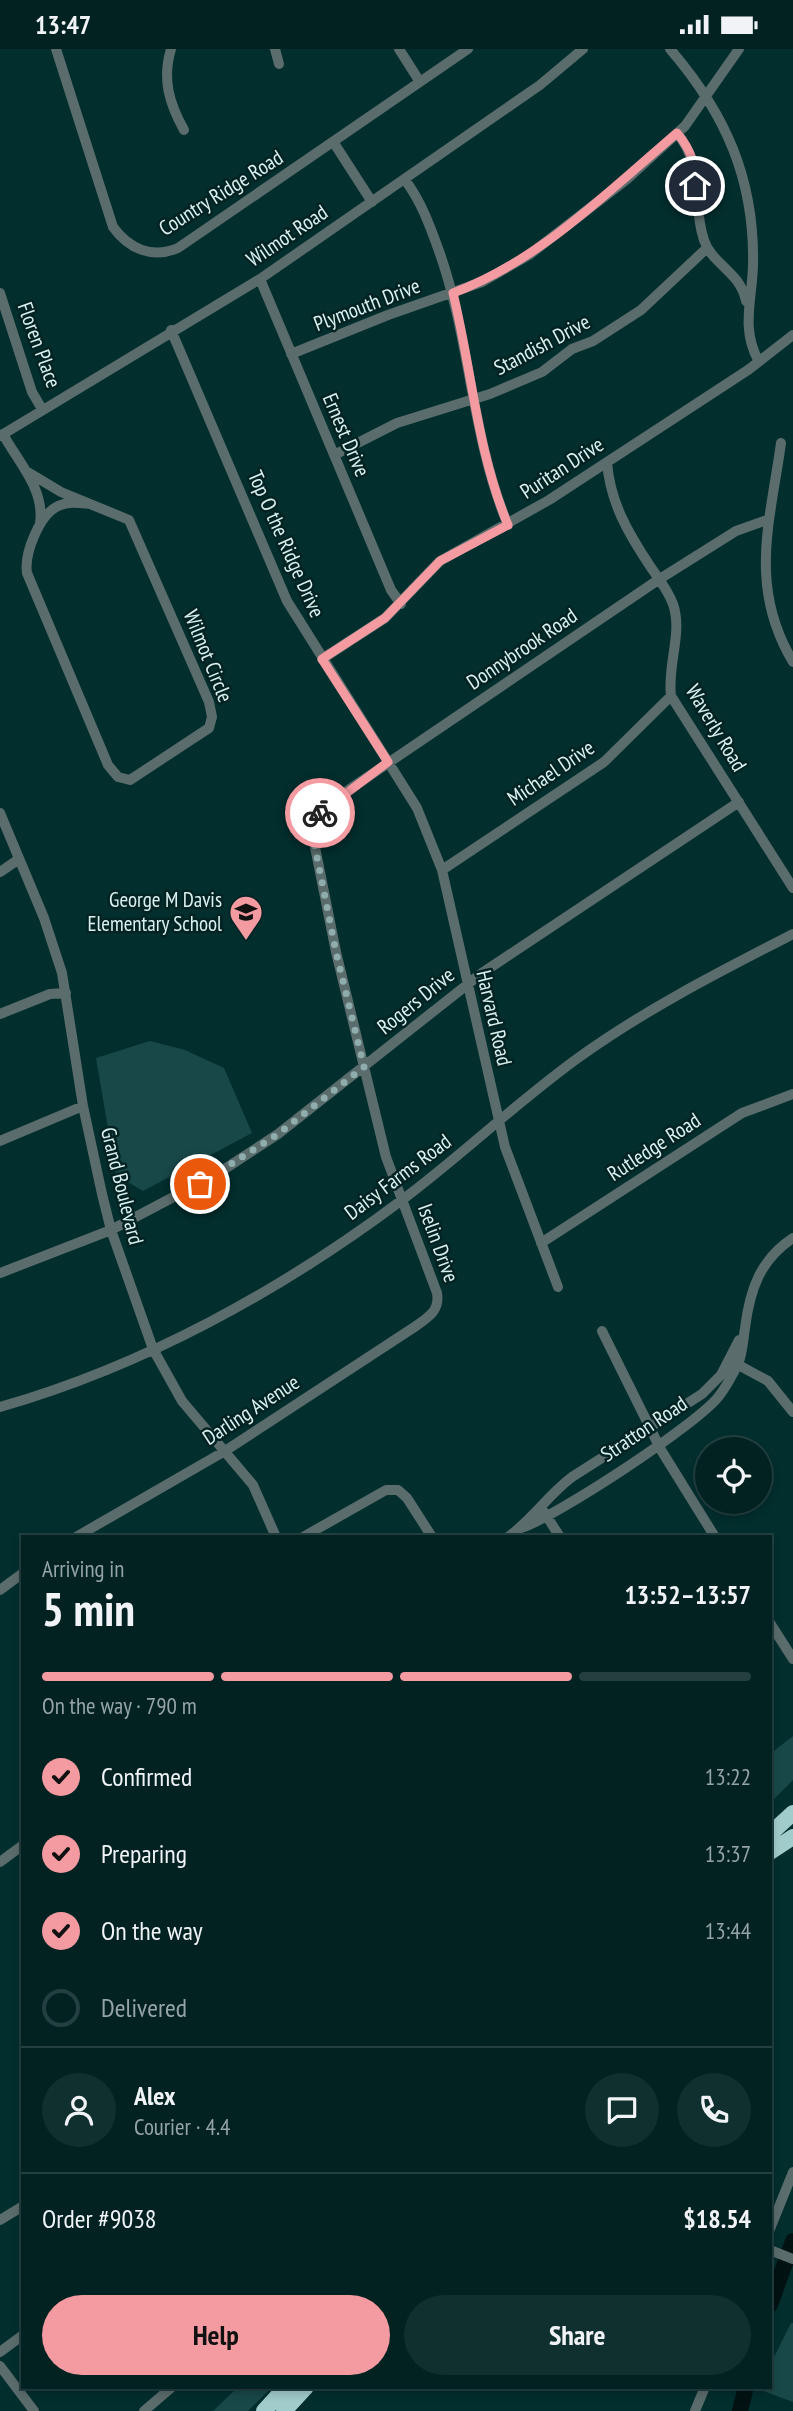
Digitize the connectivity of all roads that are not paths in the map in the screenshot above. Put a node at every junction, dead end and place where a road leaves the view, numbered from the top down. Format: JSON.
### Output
{"nodes":[{"id":1,"x":56,"y":49,"type":"edge"},
{"id":2,"x":171,"y":49,"type":"edge"},
{"id":3,"x":275,"y":49,"type":"edge"},
{"id":4,"x":399,"y":49,"type":"edge"},
{"id":5,"x":468,"y":49,"type":"edge"},
{"id":6,"x":583,"y":49,"type":"edge"},
{"id":7,"x":670,"y":49,"type":"edge"},
{"id":8,"x":739,"y":49,"type":"edge"},
{"id":9,"x":279,"y":64,"type":"dead end"},
{"id":10,"x":420,"y":82,"type":"junction"},
{"id":11,"x":704,"y":99,"type":"junction"},
{"id":12,"x":184,"y":130,"type":"dead end"},
{"id":13,"x":677,"y":133,"type":"junction"},
{"id":14,"x":334,"y":142,"type":"junction"},
{"id":15,"x":405,"y":180,"type":"junction"},
{"id":16,"x":372,"y":202,"type":"junction"},
{"id":17,"x":707,"y":248,"type":"junction"},
{"id":18,"x":260,"y":279,"type":"junction"},
{"id":19,"x":0,"y":293,"type":"edge"},
{"id":20,"x":453,"y":293,"type":"junction"},
{"id":21,"x":748,"y":306,"type":"junction"},
{"id":22,"x":171,"y":330,"type":"junction"},
{"id":23,"x":793,"y":335,"type":"edge"},
{"id":24,"x":291,"y":355,"type":"junction"},
{"id":25,"x":758,"y":360,"type":"junction"},
{"id":26,"x":474,"y":399,"type":"junction"},
{"id":27,"x":42,"y":409,"type":"junction"},
{"id":28,"x":2,"y":435,"type":"edge"},
{"id":29,"x":781,"y":443,"type":"dead end"},
{"id":30,"x":334,"y":455,"type":"junction"},
{"id":31,"x":607,"y":462,"type":"junction"},
{"id":32,"x":26,"y":471,"type":"junction"},
{"id":33,"x":90,"y":504,"type":"junction"},
{"id":34,"x":767,"y":520,"type":"junction"},
{"id":35,"x":508,"y":525,"type":"junction"},
{"id":36,"x":39,"y":528,"type":"junction"},
{"id":37,"x":659,"y":580,"type":"junction"},
{"id":38,"x":401,"y":604,"type":"junction"},
{"id":39,"x":322,"y":659,"type":"junction"},
{"id":40,"x":793,"y":662,"type":"edge"},
{"id":41,"x":671,"y":696,"type":"junction"},
{"id":42,"x":388,"y":762,"type":"junction"},
{"id":43,"x":739,"y":802,"type":"junction"},
{"id":44,"x":0,"y":813,"type":"edge"},
{"id":45,"x":313,"y":828,"type":"joint"},
{"id":46,"x":19,"y":859,"type":"junction"},
{"id":47,"x":442,"y":870,"type":"junction"},
{"id":48,"x":0,"y":872,"type":"edge"},
{"id":49,"x":793,"y":888,"type":"edge"},
{"id":50,"x":793,"y":934,"type":"edge"},
{"id":51,"x":466,"y":986,"type":"junction"},
{"id":52,"x":66,"y":993,"type":"junction"},
{"id":53,"x":0,"y":1014,"type":"edge"},
{"id":54,"x":364,"y":1067,"type":"junction"},
{"id":55,"x":793,"y":1094,"type":"edge"},
{"id":56,"x":83,"y":1106,"type":"junction"},
{"id":57,"x":498,"y":1121,"type":"junction"},
{"id":58,"x":0,"y":1141,"type":"edge"},
{"id":59,"x":402,"y":1200,"type":"junction"},
{"id":60,"x":111,"y":1230,"type":"junction"},
{"id":61,"x":793,"y":1238,"type":"edge"},
{"id":62,"x":541,"y":1243,"type":"junction"},
{"id":63,"x":0,"y":1273,"type":"edge"},
{"id":64,"x":558,"y":1287,"type":"dead end"},
{"id":65,"x":438,"y":1305,"type":"joint"},
{"id":66,"x":603,"y":1331,"type":"dead end"},
{"id":67,"x":153,"y":1349,"type":"junction"},
{"id":68,"x":734,"y":1363,"type":"junction"},
{"id":69,"x":0,"y":1407,"type":"edge"},
{"id":70,"x":793,"y":1412,"type":"edge"},
{"id":71,"x":649,"y":1427,"type":"junction"},
{"id":72,"x":658,"y":1445,"type":"junction"},
{"id":73,"x":225,"y":1451,"type":"junction"},
{"id":74,"x":544,"y":1511,"type":"junction"},
{"id":75,"x":79,"y":1535,"type":"edge"},
{"id":76,"x":275,"y":1535,"type":"edge"},
{"id":77,"x":307,"y":1535,"type":"edge"},
{"id":78,"x":431,"y":1535,"type":"edge"},
{"id":79,"x":511,"y":1535,"type":"edge"},
{"id":80,"x":559,"y":1535,"type":"edge"},
{"id":81,"x":714,"y":1535,"type":"edge"},
{"id":82,"x":21,"y":1574,"type":"edge"},
{"id":83,"x":0,"y":1590,"type":"edge"},
{"id":84,"x":772,"y":1626,"type":"edge"},
{"id":85,"x":793,"y":1659,"type":"edge"},
{"id":86,"x":793,"y":1813,"type":"edge"},
{"id":87,"x":793,"y":1819,"type":"edge"},
{"id":88,"x":772,"y":1832,"type":"edge"},
{"id":89,"x":772,"y":1833,"type":"edge"},
{"id":90,"x":793,"y":1837,"type":"edge"},
{"id":91,"x":21,"y":1846,"type":"edge"},
{"id":92,"x":772,"y":1851,"type":"edge"},
{"id":93,"x":0,"y":1862,"type":"edge"},
{"id":94,"x":793,"y":2172,"type":"edge"},
{"id":95,"x":21,"y":2207,"type":"edge"},
{"id":96,"x":0,"y":2220,"type":"edge"},
{"id":97,"x":772,"y":2224,"type":"edge"},
{"id":98,"x":774,"y":2252,"type":"edge"},
{"id":99,"x":793,"y":2259,"type":"edge"},
{"id":100,"x":21,"y":2336,"type":"edge"},
{"id":101,"x":0,"y":2352,"type":"edge"},
{"id":102,"x":0,"y":2365,"type":"edge"},
{"id":103,"x":170,"y":2389,"type":"edge"},
{"id":104,"x":284,"y":2389,"type":"edge"},
{"id":105,"x":304,"y":2389,"type":"edge"},
{"id":106,"x":704,"y":2389,"type":"edge"},
{"id":107,"x":34,"y":2411,"type":"edge"},
{"id":108,"x":144,"y":2411,"type":"edge"},
{"id":109,"x":264,"y":2411,"type":"edge"},
{"id":110,"x":284,"y":2411,"type":"edge"},
{"id":111,"x":695,"y":2411,"type":"edge"}],
"edges":[{"from":1,"to":14,"type":"street","name":"Country Ridge Road"},
{"from":2,"to":12,"type":"street"},
{"from":3,"to":9,"type":"street"},
{"from":4,"to":10,"type":"street"},
{"from":5,"to":10,"type":"street","name":"Country Ridge Road"},
{"from":6,"to":15,"type":"street","name":"Wilmot Road"},
{"from":7,"to":11,"type":"street"},
{"from":8,"to":11,"type":"street","name":"Plymouth Drive"},
{"from":10,"to":14,"type":"street","name":"Country Ridge Road"},
{"from":11,"to":13,"type":"street","name":"Plymouth Drive"},
{"from":11,"to":21,"type":"street"},
{"from":13,"to":17,"type":"street"},
{"from":13,"to":20,"type":"street","name":"Plymouth Drive"},
{"from":14,"to":16,"type":"street"},
{"from":15,"to":16,"type":"street","name":"Wilmot Road"},
{"from":15,"to":20,"type":"street"},
{"from":16,"to":18,"type":"street","name":"Wilmot Road"},
{"from":17,"to":21,"type":"street"},
{"from":17,"to":26,"type":"street","name":"Standish Drive"},
{"from":18,"to":22,"type":"street","name":"Wilmot Road"},
{"from":18,"to":24,"type":"street","name":"Ernest Drive"},
{"from":19,"to":27,"type":"street","name":"Floren Place"},
{"from":20,"to":24,"type":"street","name":"Plymouth Drive"},
{"from":20,"to":26,"type":"street"},
{"from":21,"to":25,"type":"street"},
{"from":22,"to":27,"type":"street","name":"Wilmot Road"},
{"from":22,"to":39,"type":"street","name":"Top O the Ridge Drive"},
{"from":23,"to":25,"type":"street","name":"Puritan Drive"},
{"from":24,"to":30,"type":"street","name":"Ernest Drive"},
{"from":25,"to":31,"type":"street","name":"Puritan Drive"},
{"from":26,"to":30,"type":"street","name":"Standish Drive"},
{"from":26,"to":35,"type":"street"},
{"from":27,"to":28,"type":"street","name":"Wilmot Road"},
{"from":28,"to":32,"type":"street","name":"Wilmot Circle"},
{"from":29,"to":34,"type":"street"},
{"from":30,"to":38,"type":"street","name":"Ernest Drive"},
{"from":31,"to":35,"type":"street","name":"Puritan Drive"},
{"from":31,"to":37,"type":"street","name":"Waverly Road"},
{"from":32,"to":33,"type":"street","name":"Wilmot Circle"},
{"from":32,"to":36,"type":"street","name":"Wilmot Circle"},
{"from":33,"to":36,"type":"street","name":"Wilmot Circle"},
{"from":33,"to":36,"type":"street","name":"Wilmot Circle"},
{"from":34,"to":37,"type":"street","name":"Donnybrook Road"},
{"from":34,"to":40,"type":"street"},
{"from":35,"to":38,"type":"street","name":"Puritan Drive"},
{"from":37,"to":41,"type":"street","name":"Waverly Road"},
{"from":37,"to":42,"type":"street","name":"Donnybrook Road"},
{"from":38,"to":39,"type":"street","name":"Puritan Drive"},
{"from":39,"to":42,"type":"street","name":"Top O the Ridge Drive"},
{"from":41,"to":43,"type":"street","name":"Waverly Road"},
{"from":41,"to":47,"type":"street","name":"Michael Drive"},
{"from":42,"to":45,"type":"street","name":"Donnybrook Road"},
{"from":42,"to":47,"type":"street","name":"Harvard Road"},
{"from":43,"to":49,"type":"street","name":"Waverly Road"},
{"from":43,"to":51,"type":"street","name":"Rogers Drive"},
{"from":44,"to":46,"type":"street","name":"Grand Boulevard"},
{"from":45,"to":54,"type":"street","name":"Iselin Drive"},
{"from":46,"to":48,"type":"street"},
{"from":46,"to":52,"type":"street","name":"Grand Boulevard"},
{"from":47,"to":51,"type":"street","name":"Harvard Road"},
{"from":50,"to":57,"type":"street","name":"Daisy Farms Road"},
{"from":51,"to":54,"type":"street","name":"Rogers Drive"},
{"from":51,"to":57,"type":"street","name":"Harvard Road"},
{"from":52,"to":53,"type":"street"},
{"from":52,"to":56,"type":"street","name":"Grand Boulevard"},
{"from":54,"to":59,"type":"street","name":"Iselin Drive"},
{"from":54,"to":60,"type":"street","name":"Rogers Drive"},
{"from":55,"to":62,"type":"street","name":"Rutledge Road"},
{"from":56,"to":58,"type":"street"},
{"from":56,"to":60,"type":"street","name":"Grand Boulevard"},
{"from":57,"to":59,"type":"street","name":"Daisy Farms Road"},
{"from":57,"to":62,"type":"street","name":"Harvard Road"},
{"from":59,"to":65,"type":"street","name":"Iselin Drive"},
{"from":59,"to":67,"type":"street","name":"Daisy Farms Road"},
{"from":60,"to":63,"type":"street","name":"Rogers Drive"},
{"from":60,"to":67,"type":"street","name":"Grand Boulevard"},
{"from":61,"to":68,"type":"street","name":"Stratton Road"},
{"from":62,"to":64,"type":"street","name":"Harvard Road"},
{"from":65,"to":73,"type":"street","name":"Darling Avenue"},
{"from":66,"to":71,"type":"street"},
{"from":67,"to":69,"type":"street","name":"Daisy Farms Road"},
{"from":67,"to":73,"type":"street","name":"Grand Boulevard"},
{"from":68,"to":70,"type":"street"},
{"from":68,"to":71,"type":"street","name":"Stratton Road"},
{"from":68,"to":72,"type":"street","name":"Stratton Road"},
{"from":71,"to":72,"type":"street"},
{"from":71,"to":74,"type":"street","name":"Stratton Road"},
{"from":72,"to":74,"type":"street","name":"Stratton Road"},
{"from":72,"to":81,"type":"street"},
{"from":73,"to":75,"type":"street","name":"Darling Avenue"},
{"from":73,"to":76,"type":"street","name":"Grand Boulevard"},
{"from":74,"to":79,"type":"street","name":"Stratton Road"},
{"from":74,"to":80,"type":"street"},
{"from":77,"to":78,"type":"street"},
{"from":82,"to":83,"type":"street"},
{"from":84,"to":85,"type":"street"},
{"from":86,"to":88,"type":"highway"},
{"from":87,"to":89,"type":"highway"},
{"from":90,"to":92,"type":"highway"},
{"from":91,"to":93,"type":"street"},
{"from":94,"to":97,"type":"street"},
{"from":95,"to":96,"type":"street"},
{"from":98,"to":99,"type":"street"},
{"from":100,"to":101,"type":"street"},
{"from":102,"to":107,"type":"street"},
{"from":103,"to":108,"type":"street"},
{"from":104,"to":109,"type":"highway"},
{"from":105,"to":110,"type":"highway"},
{"from":106,"to":111,"type":"street"}]}
